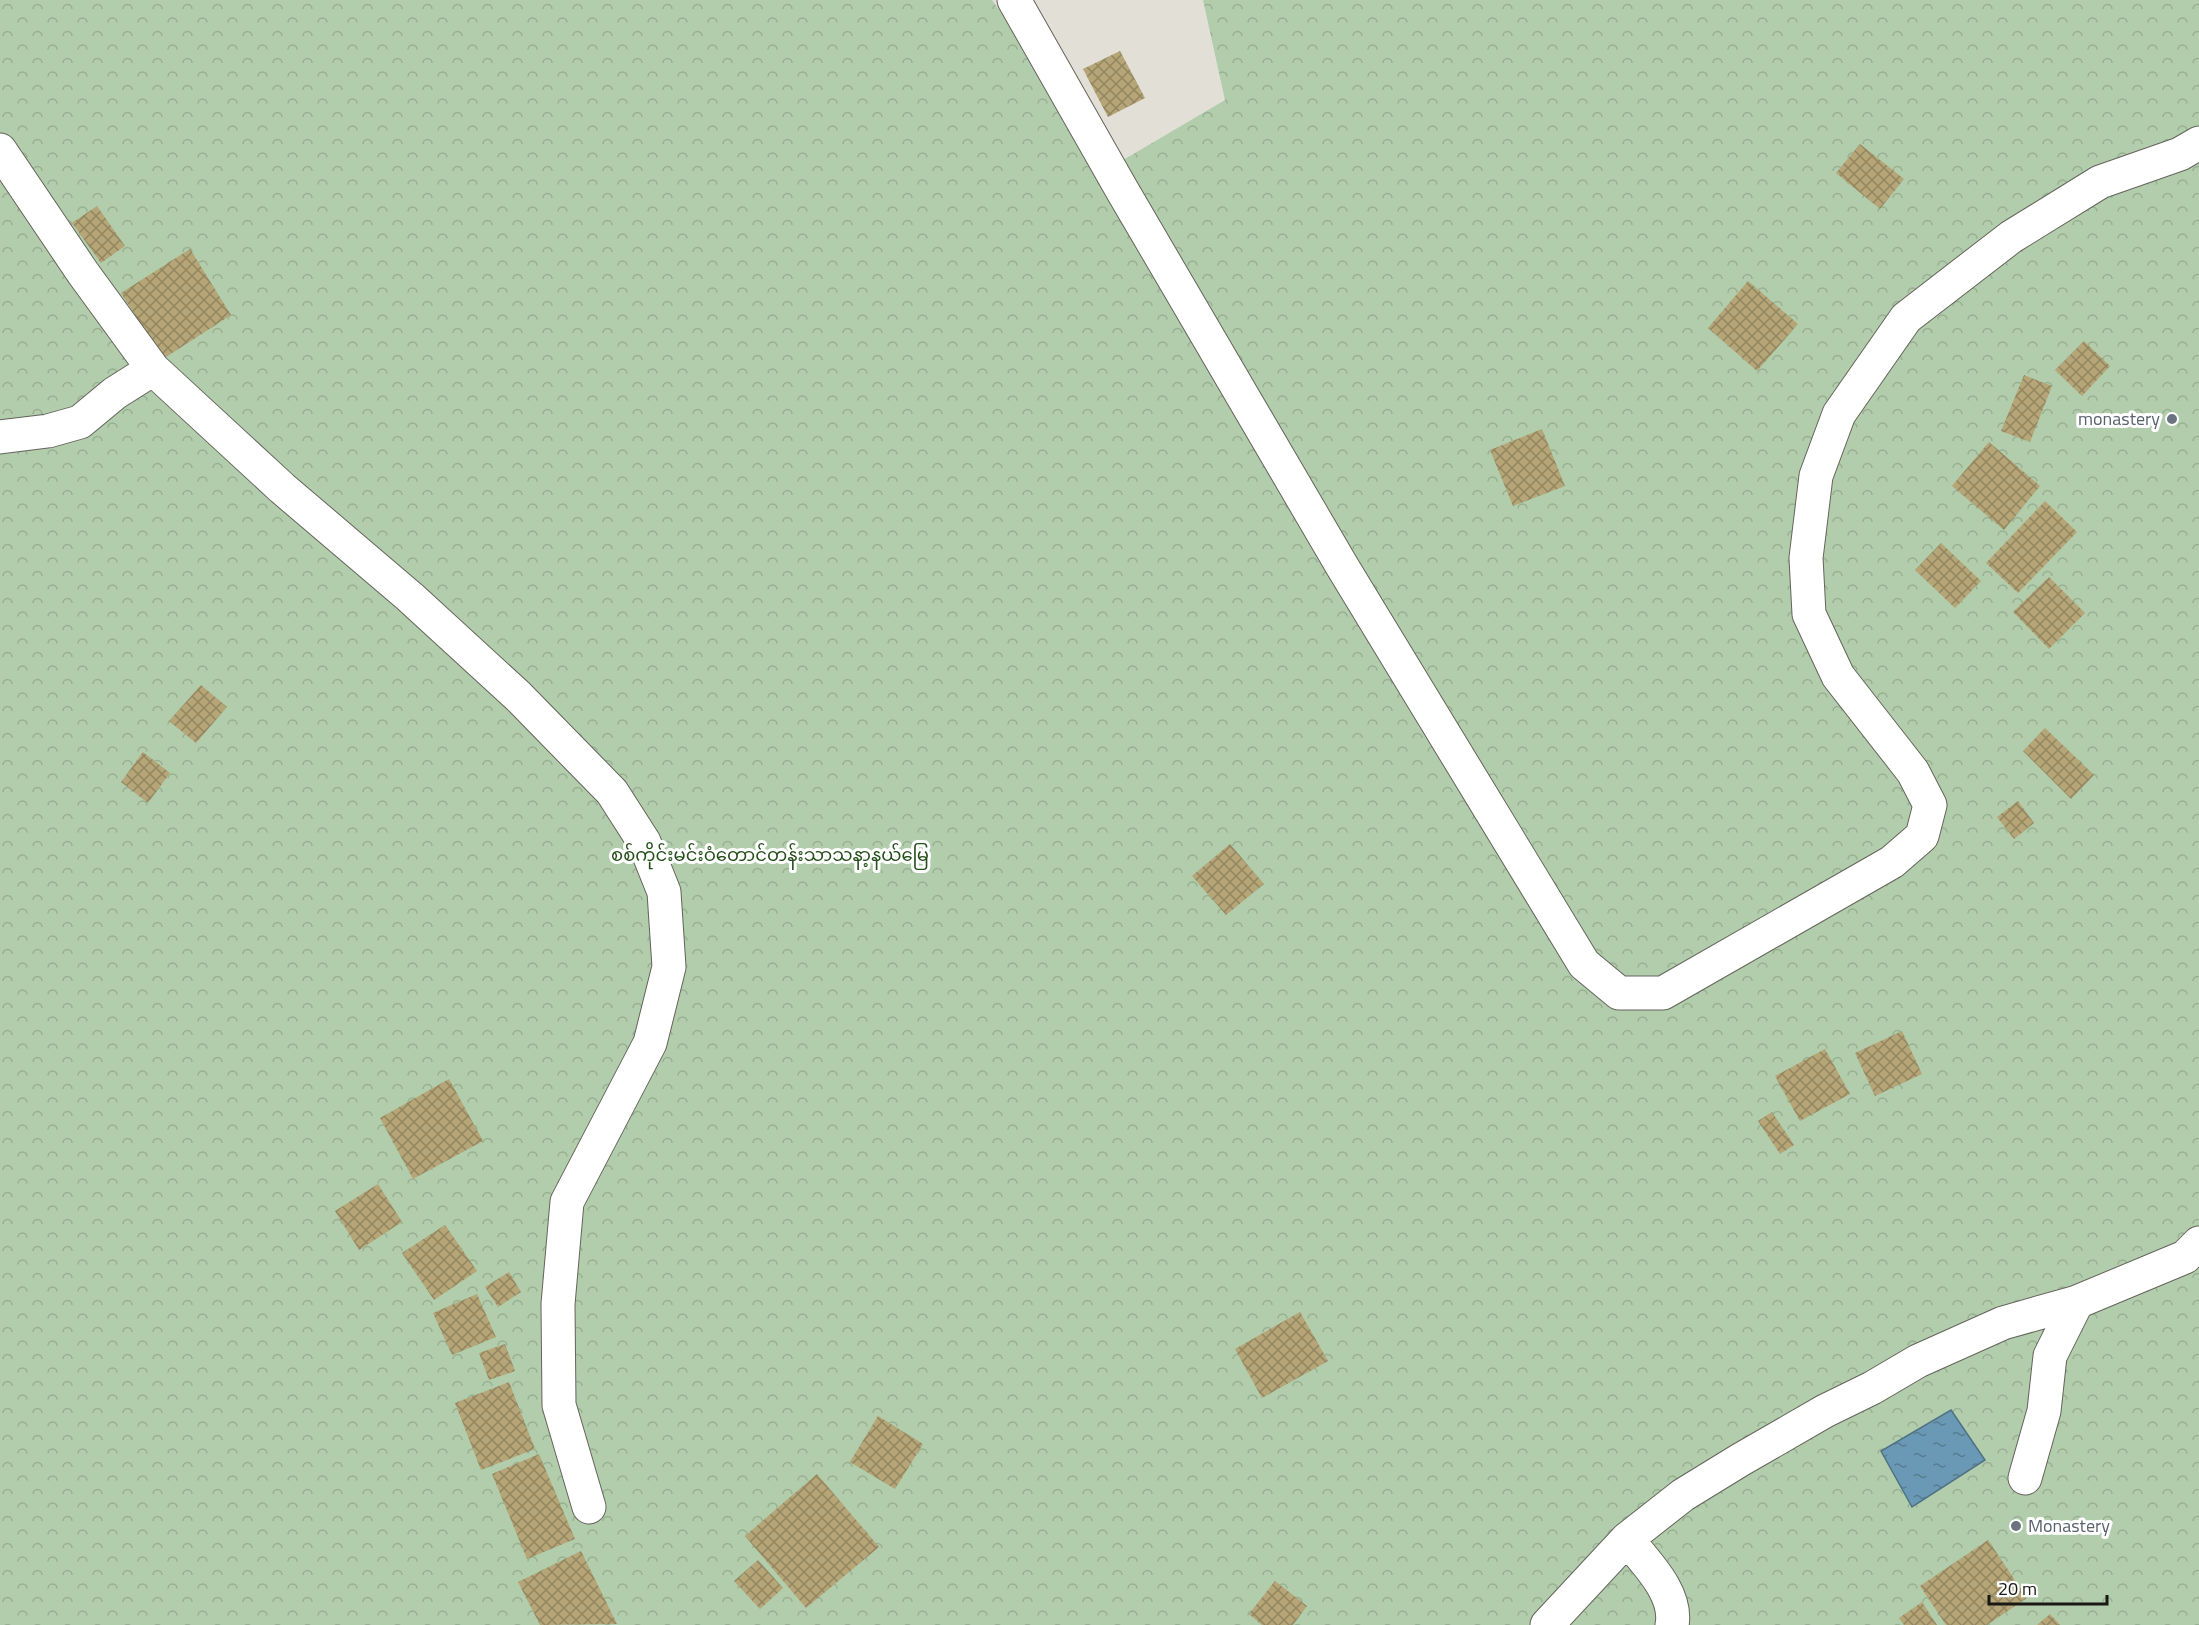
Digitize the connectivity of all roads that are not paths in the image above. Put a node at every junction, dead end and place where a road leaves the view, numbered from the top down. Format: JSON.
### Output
{"nodes":[{"id":1,"x":1014,"y":0,"type":"edge"},
{"id":2,"x":2199,"y":143,"type":"edge"},
{"id":3,"x":0,"y":150,"type":"edge"},
{"id":4,"x":153,"y":369,"type":"junction"},
{"id":5,"x":0,"y":437,"type":"edge"},
{"id":6,"x":2199,"y":1243,"type":"edge"},
{"id":7,"x":2078,"y":1302,"type":"junction"},
{"id":8,"x":2025,"y":1478,"type":"dead end"},
{"id":9,"x":589,"y":1507,"type":"dead end"},
{"id":10,"x":1627,"y":1539,"type":"junction"},
{"id":11,"x":1547,"y":1625,"type":"edge"},
{"id":12,"x":1672,"y":1625,"type":"edge"}],
"edges":[{"from":1,"to":2,"type":"street"},
{"from":3,"to":4,"type":"street"},
{"from":4,"to":5,"type":"street"},
{"from":4,"to":9,"type":"street"},
{"from":6,"to":7,"type":"street"},
{"from":7,"to":8,"type":"street"},
{"from":7,"to":10,"type":"street"},
{"from":10,"to":11,"type":"street"},
{"from":10,"to":12,"type":"street"}]}
